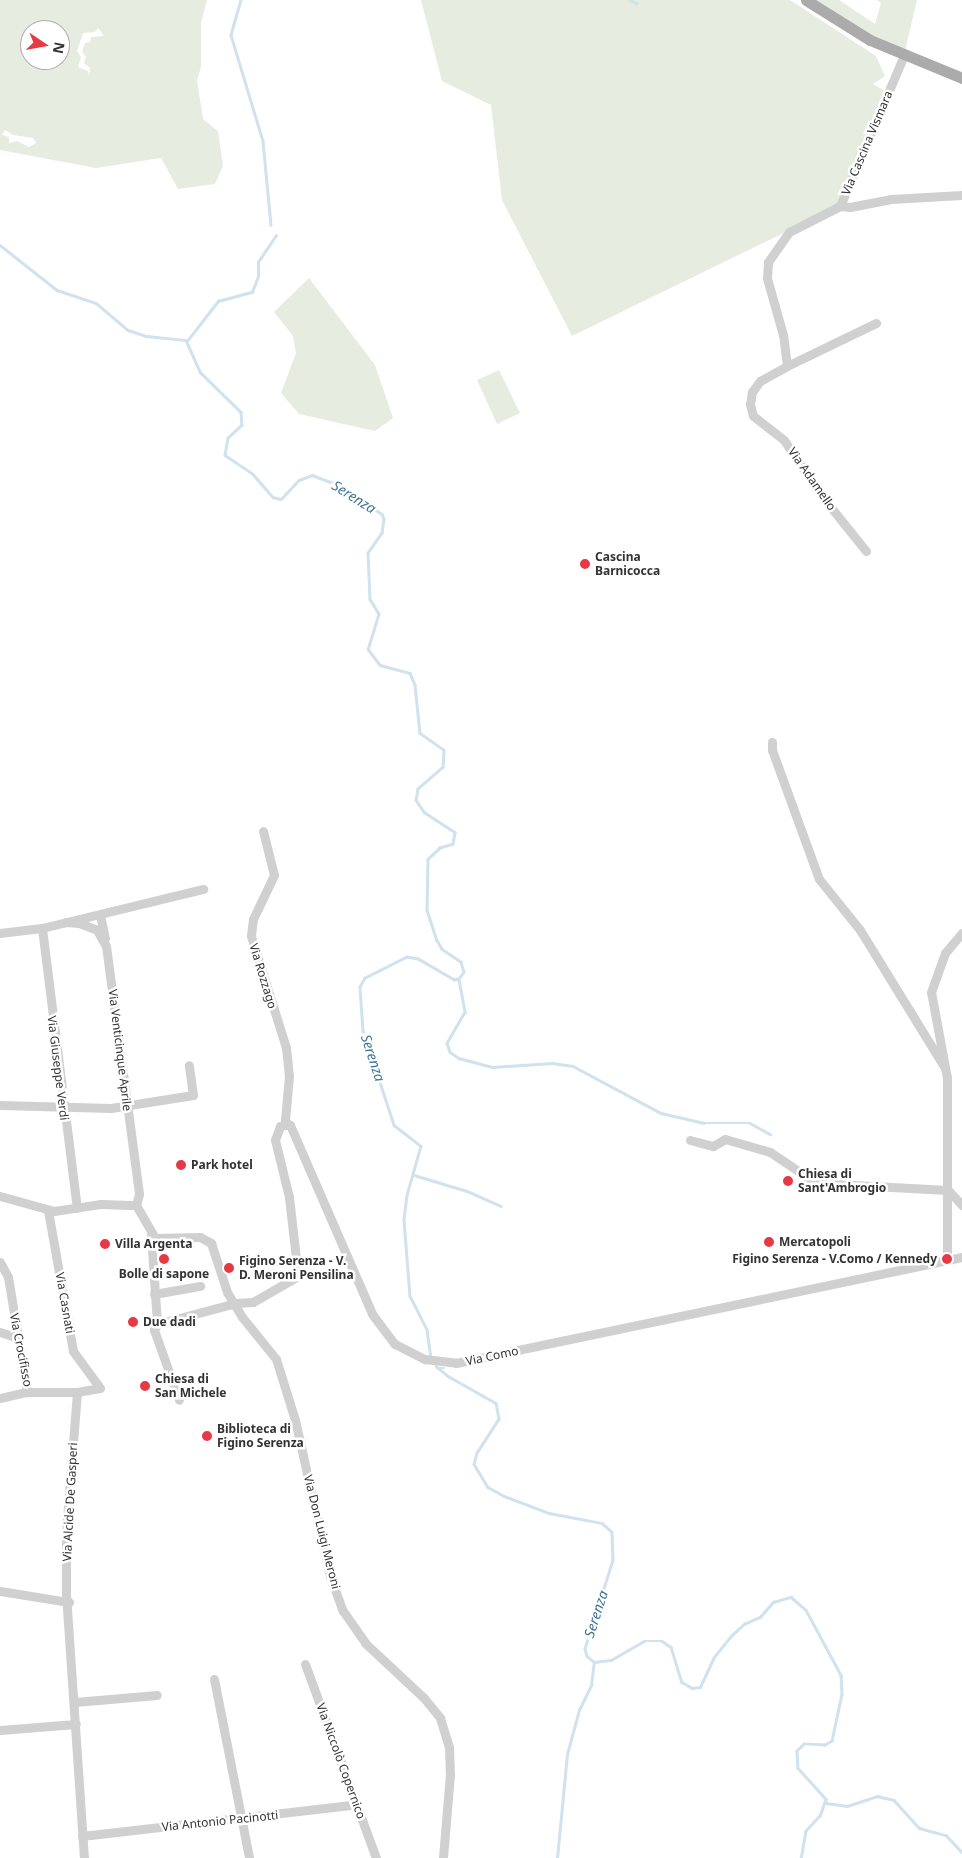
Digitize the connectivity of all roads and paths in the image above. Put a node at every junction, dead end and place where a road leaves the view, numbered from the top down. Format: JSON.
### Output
{"nodes":[{"id":1,"x":806,"y":0,"type":"edge"},
{"id":2,"x":904,"y":55,"type":"junction"},
{"id":3,"x":962,"y":78,"type":"edge"},
{"id":4,"x":962,"y":195,"type":"edge"},
{"id":5,"x":840,"y":206,"type":"junction"},
{"id":6,"x":876,"y":323,"type":"dead end"},
{"id":7,"x":787,"y":366,"type":"junction"},
{"id":8,"x":866,"y":551,"type":"dead end"},
{"id":9,"x":772,"y":742,"type":"dead end"},
{"id":10,"x":263,"y":831,"type":"dead end"},
{"id":11,"x":203,"y":888,"type":"dead end"},
{"id":12,"x":100,"y":915,"type":"junction"},
{"id":13,"x":66,"y":922,"type":"junction"},
{"id":14,"x":42,"y":928,"type":"junction"},
{"id":15,"x":0,"y":933,"type":"edge"},
{"id":16,"x":962,"y":933,"type":"edge"},
{"id":17,"x":106,"y":946,"type":"junction"},
{"id":18,"x":189,"y":1065,"type":"dead end"},
{"id":19,"x":945,"y":1068,"type":"junction"},
{"id":20,"x":0,"y":1105,"type":"edge"},
{"id":21,"x":62,"y":1106,"type":"junction"},
{"id":22,"x":127,"y":1106,"type":"junction"},
{"id":23,"x":288,"y":1125,"type":"junction"},
{"id":24,"x":690,"y":1140,"type":"dead end"},
{"id":25,"x":948,"y":1190,"type":"junction"},
{"id":26,"x":0,"y":1196,"type":"edge"},
{"id":27,"x":136,"y":1205,"type":"junction"},
{"id":28,"x":962,"y":1205,"type":"edge"},
{"id":29,"x":76,"y":1208,"type":"junction"},
{"id":30,"x":48,"y":1210,"type":"junction"},
{"id":31,"x":151,"y":1235,"type":"junction"},
{"id":32,"x":962,"y":1257,"type":"edge"},
{"id":33,"x":947,"y":1259,"type":"junction"},
{"id":34,"x":0,"y":1262,"type":"edge"},
{"id":35,"x":200,"y":1286,"type":"dead end"},
{"id":36,"x":154,"y":1294,"type":"junction"},
{"id":37,"x":236,"y":1303,"type":"junction"},
{"id":38,"x":157,"y":1324,"type":"junction"},
{"id":39,"x":0,"y":1332,"type":"edge"},
{"id":40,"x":18,"y":1338,"type":"junction"},
{"id":41,"x":100,"y":1388,"type":"joint"},
{"id":42,"x":27,"y":1392,"type":"junction"},
{"id":43,"x":78,"y":1392,"type":"junction"},
{"id":44,"x":0,"y":1398,"type":"edge"},
{"id":45,"x":179,"y":1400,"type":"dead end"},
{"id":46,"x":0,"y":1591,"type":"edge"},
{"id":47,"x":69,"y":1602,"type":"junction"},
{"id":48,"x":305,"y":1664,"type":"dead end"},
{"id":49,"x":214,"y":1679,"type":"dead end"},
{"id":50,"x":156,"y":1695,"type":"dead end"},
{"id":51,"x":74,"y":1702,"type":"junction"},
{"id":52,"x":76,"y":1724,"type":"junction"},
{"id":53,"x":0,"y":1730,"type":"edge"},
{"id":54,"x":357,"y":1804,"type":"junction"},
{"id":55,"x":241,"y":1820,"type":"junction"},
{"id":56,"x":82,"y":1836,"type":"junction"},
{"id":57,"x":84,"y":1858,"type":"edge"},
{"id":58,"x":249,"y":1858,"type":"edge"},
{"id":59,"x":376,"y":1858,"type":"edge"},
{"id":60,"x":443,"y":1858,"type":"edge"}],
"edges":[{"from":1,"to":2,"type":"main road"},
{"from":2,"to":3,"type":"main road"},
{"from":2,"to":5,"type":"street","name":"Via Cascina Vismara"},
{"from":4,"to":5,"type":"street"},
{"from":5,"to":7,"type":"street","name":"Via Cascina Vismara"},
{"from":6,"to":7,"type":"street","name":"Via Adamello"},
{"from":7,"to":8,"type":"street","name":"Via Adamello"},
{"from":9,"to":19,"type":"street"},
{"from":10,"to":23,"type":"street","name":"Via Rozzago"},
{"from":11,"to":12,"type":"street"},
{"from":12,"to":13,"type":"street"},
{"from":12,"to":17,"type":"street","name":"Via Venticinque Aprile"},
{"from":13,"to":14,"type":"street"},
{"from":13,"to":17,"type":"street"},
{"from":14,"to":15,"type":"street"},
{"from":14,"to":21,"type":"street","name":"Via Giuseppe Verdi"},
{"from":16,"to":19,"type":"street"},
{"from":17,"to":22,"type":"street","name":"Via Venticinque Aprile"},
{"from":18,"to":22,"type":"street"},
{"from":19,"to":25,"type":"street"},
{"from":20,"to":21,"type":"street"},
{"from":21,"to":22,"type":"street"},
{"from":21,"to":29,"type":"street","name":"Via Giuseppe Verdi"},
{"from":22,"to":27,"type":"street","name":"Via Venticinque Aprile"},
{"from":23,"to":33,"type":"street","name":"Via Como"},
{"from":23,"to":37,"type":"street"},
{"from":24,"to":25,"type":"street"},
{"from":25,"to":28,"type":"street"},
{"from":25,"to":33,"type":"street"},
{"from":26,"to":30,"type":"street"},
{"from":27,"to":29,"type":"street"},
{"from":27,"to":31,"type":"street"},
{"from":29,"to":30,"type":"street"},
{"from":30,"to":41,"type":"street","name":"Via Casnati"},
{"from":31,"to":36,"type":"street"},
{"from":31,"to":37,"type":"street","name":"Via Don Luigi Meroni"},
{"from":32,"to":33,"type":"street","name":"Via Como"},
{"from":34,"to":40,"type":"street","name":"Via Crocifisso"},
{"from":35,"to":36,"type":"street"},
{"from":36,"to":38,"type":"street"},
{"from":37,"to":38,"type":"street"},
{"from":37,"to":60,"type":"street","name":"Via Don Luigi Meroni"},
{"from":38,"to":45,"type":"street"},
{"from":39,"to":40,"type":"street"},
{"from":40,"to":42,"type":"street","name":"Via Crocifisso"},
{"from":41,"to":43,"type":"street","name":"Via Crocifisso"},
{"from":42,"to":43,"type":"street","name":"Via Crocifisso"},
{"from":42,"to":44,"type":"street"},
{"from":43,"to":47,"type":"street","name":"Via Alcide De Gasperi"},
{"from":46,"to":47,"type":"street"},
{"from":47,"to":51,"type":"street","name":"Via Alcide De Gasperi"},
{"from":48,"to":54,"type":"street","name":"Via Niccolò Copernico"},
{"from":49,"to":55,"type":"street"},
{"from":50,"to":51,"type":"street"},
{"from":51,"to":52,"type":"street","name":"Via Alcide De Gasperi"},
{"from":52,"to":53,"type":"street"},
{"from":52,"to":56,"type":"street","name":"Via Alcide De Gasperi"},
{"from":54,"to":55,"type":"street","name":"Via Antonio Pacinotti"},
{"from":54,"to":59,"type":"street","name":"Via Niccolò Copernico"},
{"from":55,"to":56,"type":"street","name":"Via Antonio Pacinotti"},
{"from":55,"to":58,"type":"street"},
{"from":56,"to":57,"type":"street","name":"Via Alcide De Gasperi"}]}
